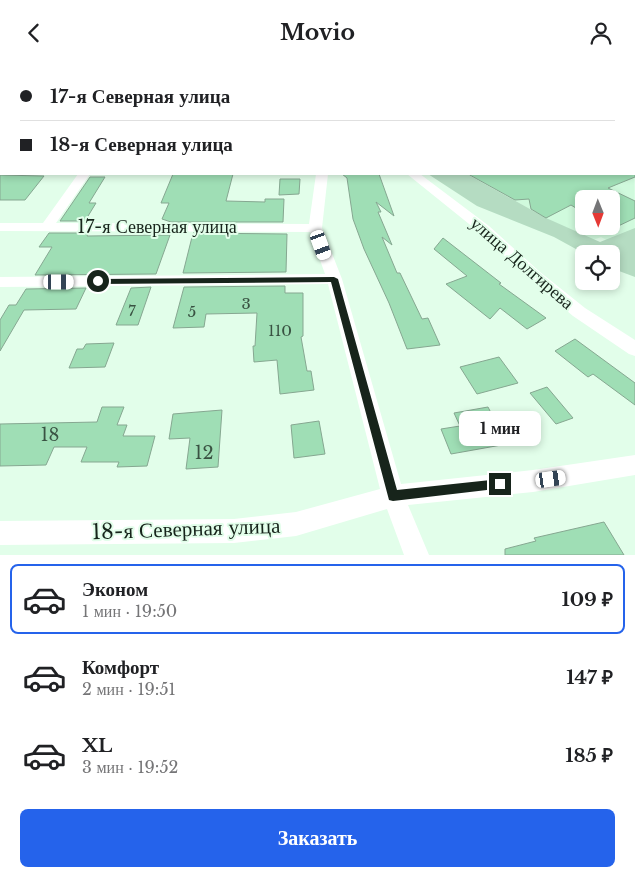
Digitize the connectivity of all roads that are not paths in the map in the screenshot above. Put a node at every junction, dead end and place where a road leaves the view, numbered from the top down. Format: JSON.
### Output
{"nodes":[{"id":1,"x":83,"y":175,"type":"edge"},
{"id":2,"x":322,"y":175,"type":"edge"},
{"id":3,"x":413,"y":175,"type":"edge"},
{"id":4,"x":0,"y":227,"type":"edge"},
{"id":5,"x":47,"y":227,"type":"junction"},
{"id":6,"x":315,"y":227,"type":"junction"},
{"id":7,"x":334,"y":279,"type":"junction"},
{"id":8,"x":0,"y":282,"type":"edge"},
{"id":9,"x":635,"y":349,"type":"edge"},
{"id":10,"x":635,"y":465,"type":"edge"},
{"id":11,"x":393,"y":496,"type":"junction"},
{"id":12,"x":0,"y":533,"type":"edge"},
{"id":13,"x":417,"y":555,"type":"edge"}],
"edges":[{"from":1,"to":5,"type":"street"},
{"from":2,"to":6,"type":"street"},
{"from":3,"to":9,"type":"street","name":"улица Долгирева"},
{"from":4,"to":5,"type":"street","name":"17-я Северная улица"},
{"from":5,"to":6,"type":"street","name":"17-я Северная улица"},
{"from":6,"to":7,"type":"street"},
{"from":7,"to":8,"type":"street"},
{"from":7,"to":11,"type":"street"},
{"from":10,"to":11,"type":"street","name":"18-я Северная улица"},
{"from":11,"to":12,"type":"street","name":"18-я Северная улица"},
{"from":11,"to":13,"type":"street"}]}
